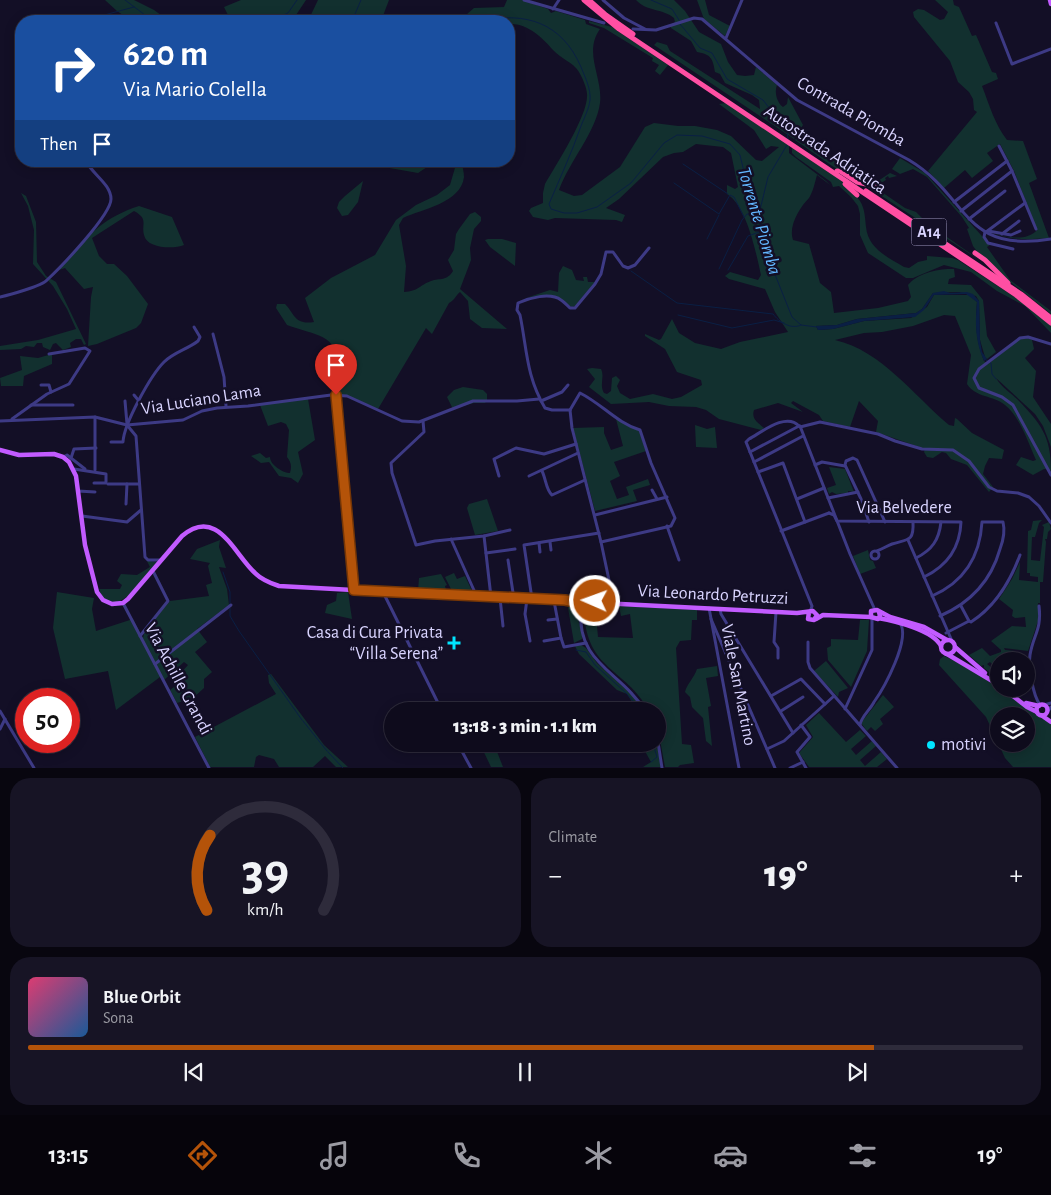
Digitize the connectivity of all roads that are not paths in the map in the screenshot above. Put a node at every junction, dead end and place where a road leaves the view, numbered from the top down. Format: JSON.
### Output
{"nodes":[{"id":1,"x":524,"y":0,"type":"edge"},
{"id":2,"x":559,"y":0,"type":"edge"},
{"id":3,"x":584,"y":0,"type":"edge"},
{"id":4,"x":589,"y":0,"type":"edge"},
{"id":5,"x":602,"y":0,"type":"edge"},
{"id":6,"x":742,"y":0,"type":"edge"},
{"id":7,"x":1050,"y":0,"type":"edge"},
{"id":8,"x":1051,"y":4,"type":"edge"},
{"id":9,"x":553,"y":9,"type":"junction"},
{"id":10,"x":604,"y":23,"type":"dead end"},
{"id":11,"x":996,"y":23,"type":"dead end"},
{"id":12,"x":633,"y":30,"type":"dead end"},
{"id":13,"x":648,"y":31,"type":"junction"},
{"id":14,"x":726,"y":38,"type":"junction"},
{"id":15,"x":1051,"y":49,"type":"edge"},
{"id":16,"x":755,"y":118,"type":"junction"},
{"id":17,"x":999,"y":146,"type":"dead end"},
{"id":18,"x":1007,"y":161,"type":"junction"},
{"id":19,"x":90,"y":167,"type":"edge"},
{"id":20,"x":826,"y":168,"type":"junction"},
{"id":21,"x":837,"y":171,"type":"junction"},
{"id":22,"x":1012,"y":171,"type":"junction"},
{"id":23,"x":875,"y":186,"type":"dead end"},
{"id":24,"x":1005,"y":192,"type":"dead end"},
{"id":25,"x":857,"y":195,"type":"dead end"},
{"id":26,"x":954,"y":202,"type":"junction"},
{"id":27,"x":1025,"y":202,"type":"junction"},
{"id":28,"x":962,"y":211,"type":"junction"},
{"id":29,"x":969,"y":219,"type":"junction"},
{"id":30,"x":1019,"y":221,"type":"dead end"},
{"id":31,"x":1036,"y":229,"type":"dead end"},
{"id":32,"x":986,"y":231,"type":"junction"},
{"id":33,"x":1020,"y":232,"type":"dead end"},
{"id":34,"x":1001,"y":234,"type":"junction"},
{"id":35,"x":1051,"y":239,"type":"edge"},
{"id":36,"x":650,"y":248,"type":"dead end"},
{"id":37,"x":1013,"y":249,"type":"dead end"},
{"id":38,"x":975,"y":253,"type":"dead end"},
{"id":39,"x":956,"y":259,"type":"dead end"},
{"id":40,"x":991,"y":278,"type":"junction"},
{"id":41,"x":1021,"y":294,"type":"junction"},
{"id":42,"x":0,"y":297,"type":"edge"},
{"id":43,"x":1051,"y":318,"type":"edge"},
{"id":44,"x":1051,"y":323,"type":"edge"},
{"id":45,"x":194,"y":328,"type":"dead end"},
{"id":46,"x":213,"y":334,"type":"dead end"},
{"id":47,"x":1051,"y":344,"type":"edge"},
{"id":48,"x":48,"y":354,"type":"dead end"},
{"id":49,"x":41,"y":384,"type":"dead end"},
{"id":50,"x":568,"y":385,"type":"dead end"},
{"id":51,"x":51,"y":392,"type":"junction"},
{"id":52,"x":134,"y":395,"type":"dead end"},
{"id":53,"x":336,"y":395,"type":"junction"},
{"id":54,"x":540,"y":400,"type":"junction"},
{"id":55,"x":125,"y":401,"type":"dead end"},
{"id":56,"x":139,"y":401,"type":"junction"},
{"id":57,"x":73,"y":404,"type":"dead end"},
{"id":58,"x":31,"y":405,"type":"junction"},
{"id":59,"x":226,"y":406,"type":"junction"},
{"id":60,"x":570,"y":410,"type":"junction"},
{"id":61,"x":95,"y":416,"type":"junction"},
{"id":62,"x":12,"y":420,"type":"junction"},
{"id":63,"x":0,"y":421,"type":"edge"},
{"id":64,"x":423,"y":421,"type":"junction"},
{"id":65,"x":128,"y":425,"type":"junction"},
{"id":66,"x":800,"y":426,"type":"junction"},
{"id":67,"x":803,"y":436,"type":"junction"},
{"id":68,"x":111,"y":442,"type":"dead end"},
{"id":69,"x":576,"y":444,"type":"junction"},
{"id":70,"x":96,"y":448,"type":"junction"},
{"id":71,"x":0,"y":450,"type":"edge"},
{"id":72,"x":750,"y":452,"type":"junction"},
{"id":73,"x":578,"y":453,"type":"junction"},
{"id":74,"x":63,"y":457,"type":"junction"},
{"id":75,"x":71,"y":458,"type":"junction"},
{"id":76,"x":754,"y":462,"type":"junction"},
{"id":77,"x":815,"y":465,"type":"junction"},
{"id":78,"x":845,"y":466,"type":"junction"},
{"id":79,"x":74,"y":469,"type":"junction"},
{"id":80,"x":86,"y":469,"type":"junction"},
{"id":81,"x":95,"y":470,"type":"junction"},
{"id":82,"x":542,"y":471,"type":"junction"},
{"id":83,"x":758,"y":472,"type":"junction"},
{"id":84,"x":1051,"y":475,"type":"edge"},
{"id":85,"x":499,"y":476,"type":"dead end"},
{"id":86,"x":529,"y":476,"type":"dead end"},
{"id":87,"x":585,"y":480,"type":"junction"},
{"id":88,"x":94,"y":483,"type":"dead end"},
{"id":89,"x":108,"y":484,"type":"dead end"},
{"id":90,"x":127,"y":484,"type":"junction"},
{"id":91,"x":140,"y":484,"type":"junction"},
{"id":92,"x":824,"y":488,"type":"junction"},
{"id":93,"x":652,"y":490,"type":"dead end"},
{"id":94,"x":78,"y":491,"type":"junction"},
{"id":95,"x":95,"y":492,"type":"dead end"},
{"id":96,"x":858,"y":492,"type":"junction"},
{"id":97,"x":666,"y":497,"type":"junction"},
{"id":98,"x":828,"y":498,"type":"junction"},
{"id":99,"x":657,"y":499,"type":"junction"},
{"id":100,"x":797,"y":499,"type":"junction"},
{"id":101,"x":830,"y":503,"type":"junction"},
{"id":102,"x":126,"y":504,"type":"dead end"},
{"id":103,"x":142,"y":510,"type":"junction"},
{"id":104,"x":829,"y":513,"type":"junction"},
{"id":105,"x":594,"y":515,"type":"junction"},
{"id":106,"x":82,"y":516,"type":"junction"},
{"id":107,"x":837,"y":521,"type":"junction"},
{"id":108,"x":806,"y":522,"type":"junction"},
{"id":109,"x":869,"y":522,"type":"junction"},
{"id":110,"x":886,"y":522,"type":"junction"},
{"id":111,"x":913,"y":522,"type":"junction"},
{"id":112,"x":941,"y":522,"type":"junction"},
{"id":113,"x":1051,"y":523,"type":"edge"},
{"id":114,"x":668,"y":526,"type":"junction"},
{"id":115,"x":510,"y":530,"type":"dead end"},
{"id":116,"x":782,"y":531,"type":"junction"},
{"id":117,"x":599,"y":533,"type":"junction"},
{"id":118,"x":484,"y":536,"type":"junction"},
{"id":119,"x":451,"y":539,"type":"junction"},
{"id":120,"x":908,"y":540,"type":"junction"},
{"id":121,"x":550,"y":542,"type":"junction"},
{"id":122,"x":602,"y":542,"type":"junction"},
{"id":123,"x":539,"y":543,"type":"junction"},
{"id":124,"x":515,"y":549,"type":"dead end"},
{"id":125,"x":551,"y":550,"type":"dead end"},
{"id":126,"x":877,"y":551,"type":"dead end"},
{"id":127,"x":540,"y":552,"type":"dead end"},
{"id":128,"x":486,"y":553,"type":"junction"},
{"id":129,"x":1020,"y":555,"type":"dead end"},
{"id":130,"x":916,"y":558,"type":"junction"},
{"id":131,"x":508,"y":560,"type":"dead end"},
{"id":132,"x":679,"y":560,"type":"dead end"},
{"id":133,"x":162,"y":561,"type":"junction"},
{"id":134,"x":153,"y":570,"type":"junction"},
{"id":135,"x":924,"y":577,"type":"junction"},
{"id":136,"x":354,"y":590,"type":"junction"},
{"id":137,"x":382,"y":592,"type":"junction"},
{"id":138,"x":932,"y":596,"type":"junction"},
{"id":139,"x":477,"y":597,"type":"junction"},
{"id":140,"x":491,"y":597,"type":"junction"},
{"id":141,"x":500,"y":598,"type":"junction"},
{"id":142,"x":514,"y":599,"type":"junction"},
{"id":143,"x":530,"y":599,"type":"junction"},
{"id":144,"x":557,"y":600,"type":"junction"},
{"id":145,"x":123,"y":603,"type":"junction"},
{"id":146,"x":614,"y":604,"type":"junction"},
{"id":147,"x":231,"y":605,"type":"dead end"},
{"id":148,"x":578,"y":606,"type":"junction"},
{"id":149,"x":961,"y":606,"type":"junction"},
{"id":150,"x":1039,"y":606,"type":"dead end"},
{"id":151,"x":709,"y":608,"type":"junction"},
{"id":152,"x":720,"y":609,"type":"junction"},
{"id":153,"x":877,"y":611,"type":"junction"},
{"id":154,"x":776,"y":612,"type":"junction"},
{"id":155,"x":811,"y":614,"type":"junction"},
{"id":156,"x":940,"y":616,"type":"junction"},
{"id":157,"x":873,"y":618,"type":"junction"},
{"id":158,"x":557,"y":619,"type":"junction"},
{"id":159,"x":816,"y":619,"type":"junction"},
{"id":160,"x":548,"y":620,"type":"dead end"},
{"id":161,"x":969,"y":621,"type":"junction"},
{"id":162,"x":900,"y":623,"type":"junction"},
{"id":163,"x":503,"y":626,"type":"dead end"},
{"id":164,"x":910,"y":626,"type":"junction"},
{"id":165,"x":714,"y":628,"type":"junction"},
{"id":166,"x":903,"y":634,"type":"junction"},
{"id":167,"x":140,"y":636,"type":"junction"},
{"id":168,"x":947,"y":638,"type":"junction"},
{"id":169,"x":561,"y":640,"type":"junction"},
{"id":170,"x":721,"y":640,"type":"junction"},
{"id":171,"x":530,"y":641,"type":"dead end"},
{"id":172,"x":544,"y":641,"type":"dead end"},
{"id":173,"x":808,"y":642,"type":"dead end"},
{"id":174,"x":715,"y":643,"type":"junction"},
{"id":175,"x":586,"y":644,"type":"junction"},
{"id":176,"x":941,"y":646,"type":"junction"},
{"id":177,"x":955,"y":647,"type":"junction"},
{"id":178,"x":946,"y":654,"type":"junction"},
{"id":179,"x":778,"y":658,"type":"dead end"},
{"id":180,"x":155,"y":664,"type":"junction"},
{"id":181,"x":990,"y":676,"type":"edge"},
{"id":182,"x":990,"y":679,"type":"edge"},
{"id":183,"x":771,"y":696,"type":"junction"},
{"id":184,"x":834,"y":696,"type":"junction"},
{"id":185,"x":803,"y":697,"type":"dead end"},
{"id":186,"x":1016,"y":697,"type":"edge"},
{"id":187,"x":1018,"y":697,"type":"edge"},
{"id":188,"x":437,"y":702,"type":"edge"},
{"id":189,"x":638,"y":702,"type":"edge"},
{"id":190,"x":1051,"y":703,"type":"edge"},
{"id":191,"x":825,"y":704,"type":"junction"},
{"id":192,"x":1041,"y":705,"type":"junction"},
{"id":193,"x":845,"y":709,"type":"junction"},
{"id":194,"x":1048,"y":710,"type":"edge"},
{"id":195,"x":0,"y":711,"type":"edge"},
{"id":196,"x":780,"y":711,"type":"junction"},
{"id":197,"x":1039,"y":714,"type":"junction"},
{"id":198,"x":5,"y":719,"type":"junction"},
{"id":199,"x":862,"y":719,"type":"junction"},
{"id":200,"x":855,"y":721,"type":"junction"},
{"id":201,"x":1051,"y":721,"type":"edge"},
{"id":202,"x":801,"y":726,"type":"junction"},
{"id":203,"x":861,"y":728,"type":"junction"},
{"id":204,"x":0,"y":730,"type":"edge"},
{"id":205,"x":793,"y":733,"type":"junction"},
{"id":206,"x":767,"y":749,"type":"junction"},
{"id":207,"x":462,"y":752,"type":"edge"},
{"id":208,"x":660,"y":752,"type":"edge"},
{"id":209,"x":803,"y":762,"type":"junction"},
{"id":210,"x":34,"y":768,"type":"edge"},
{"id":211,"x":209,"y":768,"type":"edge"},
{"id":212,"x":471,"y":768,"type":"edge"},
{"id":213,"x":662,"y":768,"type":"edge"},
{"id":214,"x":739,"y":768,"type":"edge"},
{"id":215,"x":775,"y":768,"type":"edge"},
{"id":216,"x":790,"y":768,"type":"edge"},
{"id":217,"x":806,"y":768,"type":"edge"},
{"id":218,"x":897,"y":768,"type":"edge"}],
"edges":[{"from":1,"to":9,"type":"street"},
{"from":2,"to":9,"type":"street"},
{"from":3,"to":16,"type":"highway","name":"Autostrada Adriatica","number":"A14"},
{"from":4,"to":16,"type":"highway","name":"Autostrada Adriatica","number":"A14"},
{"from":5,"to":13,"type":"street"},
{"from":6,"to":14,"type":"street"},
{"from":7,"to":8,"type":"main road"},
{"from":9,"to":10,"type":"street"},
{"from":11,"to":15,"type":"street"},
{"from":12,"to":13,"type":"street","name":"Contrada Piomba"},
{"from":13,"to":14,"type":"street","name":"Contrada Piomba"},
{"from":14,"to":26,"type":"street","name":"Contrada Piomba"},
{"from":16,"to":20,"type":"highway","name":"Autostrada Adriatica","number":"A14"},
{"from":16,"to":21,"type":"highway","name":"Autostrada Adriatica","number":"A14"},
{"from":17,"to":18,"type":"street"},
{"from":18,"to":22,"type":"street"},
{"from":18,"to":26,"type":"street"},
{"from":19,"to":42,"type":"street"},
{"from":20,"to":25,"type":"highway"},
{"from":20,"to":40,"type":"highway","name":"Autostrada Adriatica","number":"A14"},
{"from":21,"to":23,"type":"highway"},
{"from":21,"to":41,"type":"highway","name":"Autostrada Adriatica","number":"A14"},
{"from":22,"to":27,"type":"street"},
{"from":22,"to":28,"type":"street"},
{"from":24,"to":29,"type":"street"},
{"from":26,"to":28,"type":"street","name":"Contrada Piomba"},
{"from":27,"to":31,"type":"street"},
{"from":27,"to":32,"type":"street"},
{"from":28,"to":29,"type":"street","name":"Contrada Piomba"},
{"from":29,"to":32,"type":"street","name":"Contrada Piomba"},
{"from":30,"to":34,"type":"street"},
{"from":32,"to":34,"type":"street"},
{"from":32,"to":35,"type":"street","name":"Contrada Piomba"},
{"from":32,"to":37,"type":"street"},
{"from":33,"to":34,"type":"street"},
{"from":36,"to":54,"type":"street"},
{"from":38,"to":41,"type":"highway"},
{"from":39,"to":40,"type":"highway"},
{"from":40,"to":44,"type":"highway","name":"Autostrada Adriatica","number":"A14"},
{"from":41,"to":43,"type":"highway","name":"Autostrada Adriatica","number":"A14"},
{"from":45,"to":56,"type":"street"},
{"from":46,"to":59,"type":"street"},
{"from":47,"to":84,"type":"street"},
{"from":48,"to":51,"type":"street"},
{"from":49,"to":51,"type":"street"},
{"from":50,"to":54,"type":"street"},
{"from":51,"to":58,"type":"street"},
{"from":52,"to":56,"type":"street"},
{"from":53,"to":59,"type":"street","name":"Via Luciano Lama"},
{"from":53,"to":64,"type":"street","name":"Via Luciano Lama"},
{"from":53,"to":136,"type":"street"},
{"from":54,"to":60,"type":"street"},
{"from":54,"to":64,"type":"street","name":"Via Luciano Lama"},
{"from":55,"to":65,"type":"street"},
{"from":56,"to":65,"type":"street"},
{"from":57,"to":58,"type":"street"},
{"from":58,"to":62,"type":"street"},
{"from":59,"to":65,"type":"street","name":"Via Luciano Lama"},
{"from":60,"to":69,"type":"street"},
{"from":60,"to":97,"type":"street"},
{"from":61,"to":62,"type":"street"},
{"from":61,"to":65,"type":"street"},
{"from":61,"to":70,"type":"street"},
{"from":62,"to":63,"type":"street"},
{"from":64,"to":119,"type":"street"},
{"from":65,"to":68,"type":"street"},
{"from":65,"to":91,"type":"street"},
{"from":66,"to":67,"type":"street"},
{"from":66,"to":72,"type":"street"},
{"from":66,"to":72,"type":"street"},
{"from":66,"to":113,"type":"street"},
{"from":67,"to":76,"type":"street"},
{"from":67,"to":77,"type":"street"},
{"from":69,"to":73,"type":"street"},
{"from":69,"to":85,"type":"street"},
{"from":70,"to":75,"type":"street"},
{"from":70,"to":81,"type":"street"},
{"from":71,"to":74,"type":"main road"},
{"from":72,"to":76,"type":"street"},
{"from":73,"to":82,"type":"street"},
{"from":73,"to":87,"type":"street"},
{"from":74,"to":75,"type":"street"},
{"from":74,"to":79,"type":"main road"},
{"from":75,"to":80,"type":"street"},
{"from":76,"to":83,"type":"street"},
{"from":77,"to":78,"type":"street"},
{"from":77,"to":92,"type":"street"},
{"from":78,"to":96,"type":"street"},
{"from":78,"to":110,"type":"street"},
{"from":79,"to":80,"type":"street"},
{"from":79,"to":94,"type":"main road"},
{"from":80,"to":81,"type":"street"},
{"from":81,"to":88,"type":"street"},
{"from":82,"to":86,"type":"street"},
{"from":82,"to":87,"type":"street"},
{"from":83,"to":100,"type":"street"},
{"from":83,"to":116,"type":"street"},
{"from":87,"to":105,"type":"street"},
{"from":89,"to":90,"type":"street"},
{"from":90,"to":91,"type":"street"},
{"from":90,"to":102,"type":"street"},
{"from":91,"to":103,"type":"street"},
{"from":92,"to":98,"type":"street"},
{"from":92,"to":100,"type":"street"},
{"from":93,"to":99,"type":"street"},
{"from":94,"to":95,"type":"street"},
{"from":94,"to":106,"type":"main road"},
{"from":96,"to":98,"type":"street"},
{"from":96,"to":109,"type":"street"},
{"from":97,"to":99,"type":"street"},
{"from":97,"to":114,"type":"street"},
{"from":98,"to":101,"type":"street"},
{"from":99,"to":105,"type":"street"},
{"from":100,"to":108,"type":"street"},
{"from":101,"to":104,"type":"street"},
{"from":101,"to":107,"type":"street"},
{"from":103,"to":106,"type":"street"},
{"from":103,"to":133,"type":"street"},
{"from":104,"to":107,"type":"street"},
{"from":104,"to":108,"type":"street"},
{"from":105,"to":117,"type":"street"},
{"from":106,"to":145,"type":"main road"},
{"from":107,"to":109,"type":"street","name":"Via Belvedere"},
{"from":107,"to":153,"type":"street"},
{"from":108,"to":116,"type":"street"},
{"from":109,"to":110,"type":"street","name":"Via Belvedere"},
{"from":110,"to":111,"type":"street","name":"Via Belvedere"},
{"from":111,"to":112,"type":"street","name":"Via Belvedere"},
{"from":111,"to":120,"type":"street"},
{"from":112,"to":130,"type":"street"},
{"from":112,"to":135,"type":"street","name":"Via Belvedere"},
{"from":114,"to":122,"type":"street"},
{"from":114,"to":132,"type":"street"},
{"from":115,"to":118,"type":"street"},
{"from":116,"to":155,"type":"street"},
{"from":117,"to":121,"type":"street"},
{"from":117,"to":122,"type":"street"},
{"from":118,"to":119,"type":"street"},
{"from":118,"to":128,"type":"street"},
{"from":119,"to":139,"type":"street"},
{"from":120,"to":126,"type":"street"},
{"from":120,"to":130,"type":"street"},
{"from":121,"to":123,"type":"street"},
{"from":121,"to":125,"type":"street"},
{"from":122,"to":146,"type":"street"},
{"from":123,"to":127,"type":"street"},
{"from":123,"to":143,"type":"street"},
{"from":124,"to":128,"type":"street"},
{"from":128,"to":140,"type":"street"},
{"from":129,"to":161,"type":"street"},
{"from":130,"to":135,"type":"street"},
{"from":131,"to":142,"type":"street"},
{"from":133,"to":134,"type":"main road"},
{"from":133,"to":136,"type":"main road","name":"Via Leonardo Petruzzi"},
{"from":134,"to":145,"type":"main road"},
{"from":134,"to":167,"type":"street"},
{"from":135,"to":138,"type":"street"},
{"from":136,"to":137,"type":"main road","name":"Via Leonardo Petruzzi"},
{"from":137,"to":139,"type":"main road","name":"Via Leonardo Petruzzi"},
{"from":137,"to":188,"type":"street"},
{"from":138,"to":149,"type":"street"},
{"from":138,"to":156,"type":"street"},
{"from":139,"to":140,"type":"main road","name":"Via Leonardo Petruzzi"},
{"from":140,"to":141,"type":"main road","name":"Via Leonardo Petruzzi"},
{"from":141,"to":142,"type":"main road","name":"Via Leonardo Petruzzi"},
{"from":141,"to":163,"type":"street"},
{"from":142,"to":143,"type":"main road","name":"Via Leonardo Petruzzi"},
{"from":143,"to":144,"type":"main road","name":"Via Leonardo Petruzzi"},
{"from":143,"to":171,"type":"street"},
{"from":144,"to":148,"type":"main road","name":"Via Leonardo Petruzzi"},
{"from":144,"to":158,"type":"street"},
{"from":145,"to":167,"type":"street","name":"Via Achille Grandi"},
{"from":146,"to":148,"type":"main road","name":"Via Leonardo Petruzzi"},
{"from":146,"to":151,"type":"main road","name":"Via Leonardo Petruzzi"},
{"from":147,"to":180,"type":"street"},
{"from":148,"to":175,"type":"street"},
{"from":149,"to":156,"type":"street"},
{"from":149,"to":161,"type":"street"},
{"from":150,"to":192,"type":"street"},
{"from":151,"to":152,"type":"main road","name":"Via Leonardo Petruzzi"},
{"from":151,"to":165,"type":"street","name":"Viale San Martino"},
{"from":152,"to":154,"type":"main road","name":"Via Leonardo Petruzzi"},
{"from":152,"to":183,"type":"street"},
{"from":153,"to":157,"type":"main road"},
{"from":153,"to":157,"type":"main road"},
{"from":153,"to":168,"type":"main road"},
{"from":154,"to":155,"type":"main road","name":"Via Leonardo Petruzzi"},
{"from":154,"to":179,"type":"street"},
{"from":155,"to":157,"type":"main road","name":"Via Leonardo Petruzzi"},
{"from":155,"to":159,"type":"main road"},
{"from":155,"to":159,"type":"main road"},
{"from":156,"to":168,"type":"street"},
{"from":157,"to":159,"type":"main road","name":"Via Leonardo Petruzzi"},
{"from":157,"to":162,"type":"main road","name":"Via Leonardo Petruzzi"},
{"from":157,"to":193,"type":"street"},
{"from":158,"to":160,"type":"street"},
{"from":158,"to":169,"type":"street"},
{"from":161,"to":168,"type":"street"},
{"from":162,"to":164,"type":"main road","name":"Via Leonardo Petruzzi"},
{"from":162,"to":166,"type":"street"},
{"from":164,"to":166,"type":"street"},
{"from":164,"to":168,"type":"street","name":"Via Leonardo Petruzzi"},
{"from":164,"to":176,"type":"main road","name":"Via Leonardo Petruzzi"},
{"from":165,"to":170,"type":"street"},
{"from":165,"to":174,"type":"street","name":"Viale San Martino"},
{"from":166,"to":199,"type":"street"},
{"from":167,"to":180,"type":"street","name":"Via Achille Grandi"},
{"from":168,"to":176,"type":"main road"},
{"from":168,"to":177,"type":"main road"},
{"from":169,"to":172,"type":"street"},
{"from":169,"to":175,"type":"street"},
{"from":170,"to":174,"type":"street"},
{"from":170,"to":206,"type":"street"},
{"from":173,"to":184,"type":"street"},
{"from":174,"to":214,"type":"street","name":"Viale San Martino"},
{"from":175,"to":189,"type":"street"},
{"from":176,"to":178,"type":"main road"},
{"from":177,"to":178,"type":"main road"},
{"from":177,"to":181,"type":"main road"},
{"from":178,"to":182,"type":"main road"},
{"from":180,"to":211,"type":"street","name":"Via Achille Grandi"},
{"from":183,"to":191,"type":"street"},
{"from":183,"to":196,"type":"street"},
{"from":184,"to":191,"type":"street"},
{"from":184,"to":193,"type":"street"},
{"from":185,"to":196,"type":"street"},
{"from":186,"to":197,"type":"main road"},
{"from":187,"to":192,"type":"main road"},
{"from":190,"to":192,"type":"street"},
{"from":191,"to":202,"type":"street"},
{"from":192,"to":194,"type":"main road"},
{"from":192,"to":197,"type":"main road"},
{"from":193,"to":200,"type":"street"},
{"from":194,"to":197,"type":"main road"},
{"from":194,"to":201,"type":"main road"},
{"from":195,"to":198,"type":"street"},
{"from":196,"to":205,"type":"street"},
{"from":197,"to":201,"type":"main road"},
{"from":198,"to":204,"type":"street"},
{"from":198,"to":210,"type":"street"},
{"from":199,"to":200,"type":"street"},
{"from":199,"to":203,"type":"street"},
{"from":200,"to":203,"type":"street"},
{"from":202,"to":205,"type":"street"},
{"from":202,"to":209,"type":"street"},
{"from":203,"to":218,"type":"street"},
{"from":205,"to":206,"type":"street"},
{"from":206,"to":215,"type":"street"},
{"from":207,"to":212,"type":"street"},
{"from":208,"to":213,"type":"street"},
{"from":209,"to":216,"type":"street"},
{"from":209,"to":217,"type":"street"}]}
